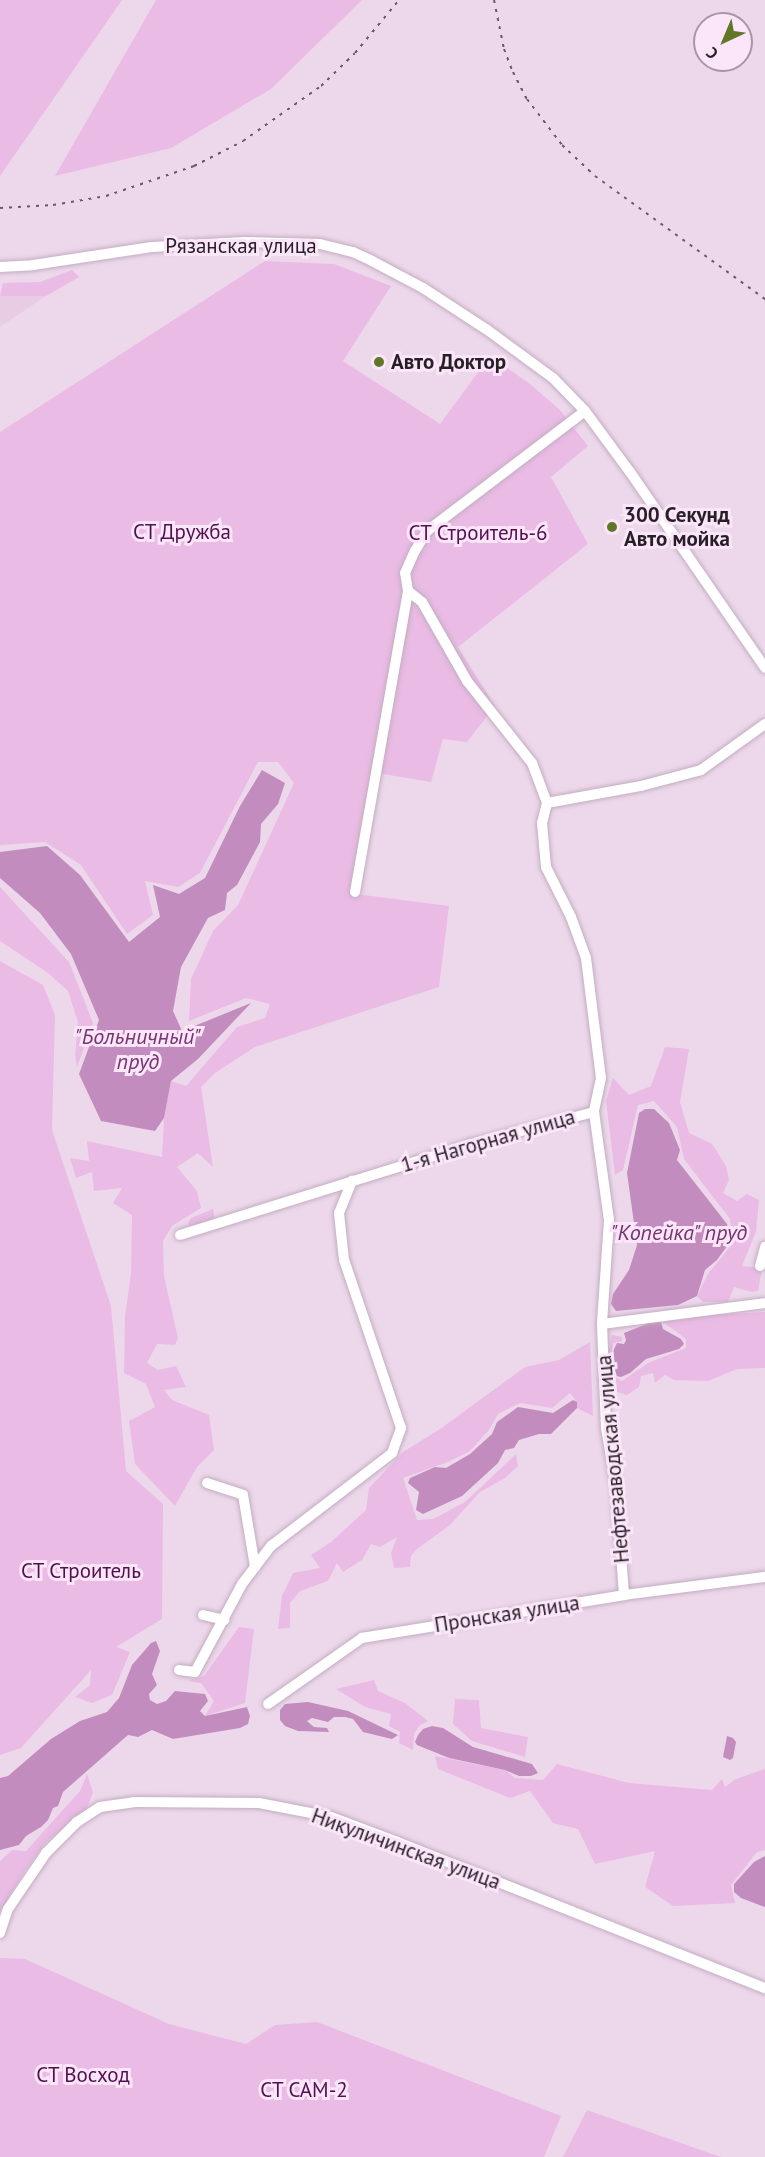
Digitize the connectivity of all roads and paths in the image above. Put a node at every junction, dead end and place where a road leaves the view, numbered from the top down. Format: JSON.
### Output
{"nodes":[{"id":1,"x":0,"y":267,"type":"edge"},
{"id":2,"x":585,"y":411,"type":"junction"},
{"id":3,"x":408,"y":591,"type":"junction"},
{"id":4,"x":765,"y":668,"type":"edge"},
{"id":5,"x":765,"y":724,"type":"edge"},
{"id":6,"x":548,"y":802,"type":"junction"},
{"id":7,"x":355,"y":892,"type":"dead end"},
{"id":8,"x":594,"y":1112,"type":"junction"},
{"id":9,"x":352,"y":1180,"type":"junction"},
{"id":10,"x":180,"y":1234,"type":"dead end"},
{"id":11,"x":765,"y":1247,"type":"edge"},
{"id":12,"x":760,"y":1266,"type":"dead end"},
{"id":13,"x":765,"y":1303,"type":"edge"},
{"id":14,"x":602,"y":1324,"type":"junction"},
{"id":15,"x":207,"y":1483,"type":"dead end"},
{"id":16,"x":255,"y":1567,"type":"junction"},
{"id":17,"x":765,"y":1577,"type":"edge"},
{"id":18,"x":624,"y":1595,"type":"junction"},
{"id":19,"x":202,"y":1615,"type":"dead end"},
{"id":20,"x":224,"y":1620,"type":"junction"},
{"id":21,"x":179,"y":1670,"type":"dead end"},
{"id":22,"x":268,"y":1704,"type":"dead end"},
{"id":23,"x":0,"y":1933,"type":"edge"},
{"id":24,"x":765,"y":1988,"type":"edge"}],
"edges":[{"from":1,"to":2,"type":"street","name":"Рязанская улица"},
{"from":2,"to":3,"type":"street"},
{"from":2,"to":4,"type":"street","name":"Рязанская улица"},
{"from":3,"to":6,"type":"street"},
{"from":3,"to":7,"type":"street"},
{"from":5,"to":6,"type":"street"},
{"from":6,"to":8,"type":"street"},
{"from":8,"to":9,"type":"street","name":"1-я Нагорная улица"},
{"from":8,"to":14,"type":"street","name":"1-я Нагорная улица"},
{"from":9,"to":10,"type":"street","name":"1-я Нагорная улица"},
{"from":9,"to":16,"type":"street"},
{"from":11,"to":12,"type":"street"},
{"from":13,"to":14,"type":"street"},
{"from":14,"to":18,"type":"street","name":"Нефтезаводская улица"},
{"from":15,"to":16,"type":"street"},
{"from":16,"to":20,"type":"street"},
{"from":17,"to":18,"type":"street","name":"Пронская улица"},
{"from":18,"to":22,"type":"street","name":"Пронская улица"},
{"from":19,"to":20,"type":"street"},
{"from":20,"to":21,"type":"street"},
{"from":23,"to":24,"type":"street","name":"Никуличинская улица"}]}
